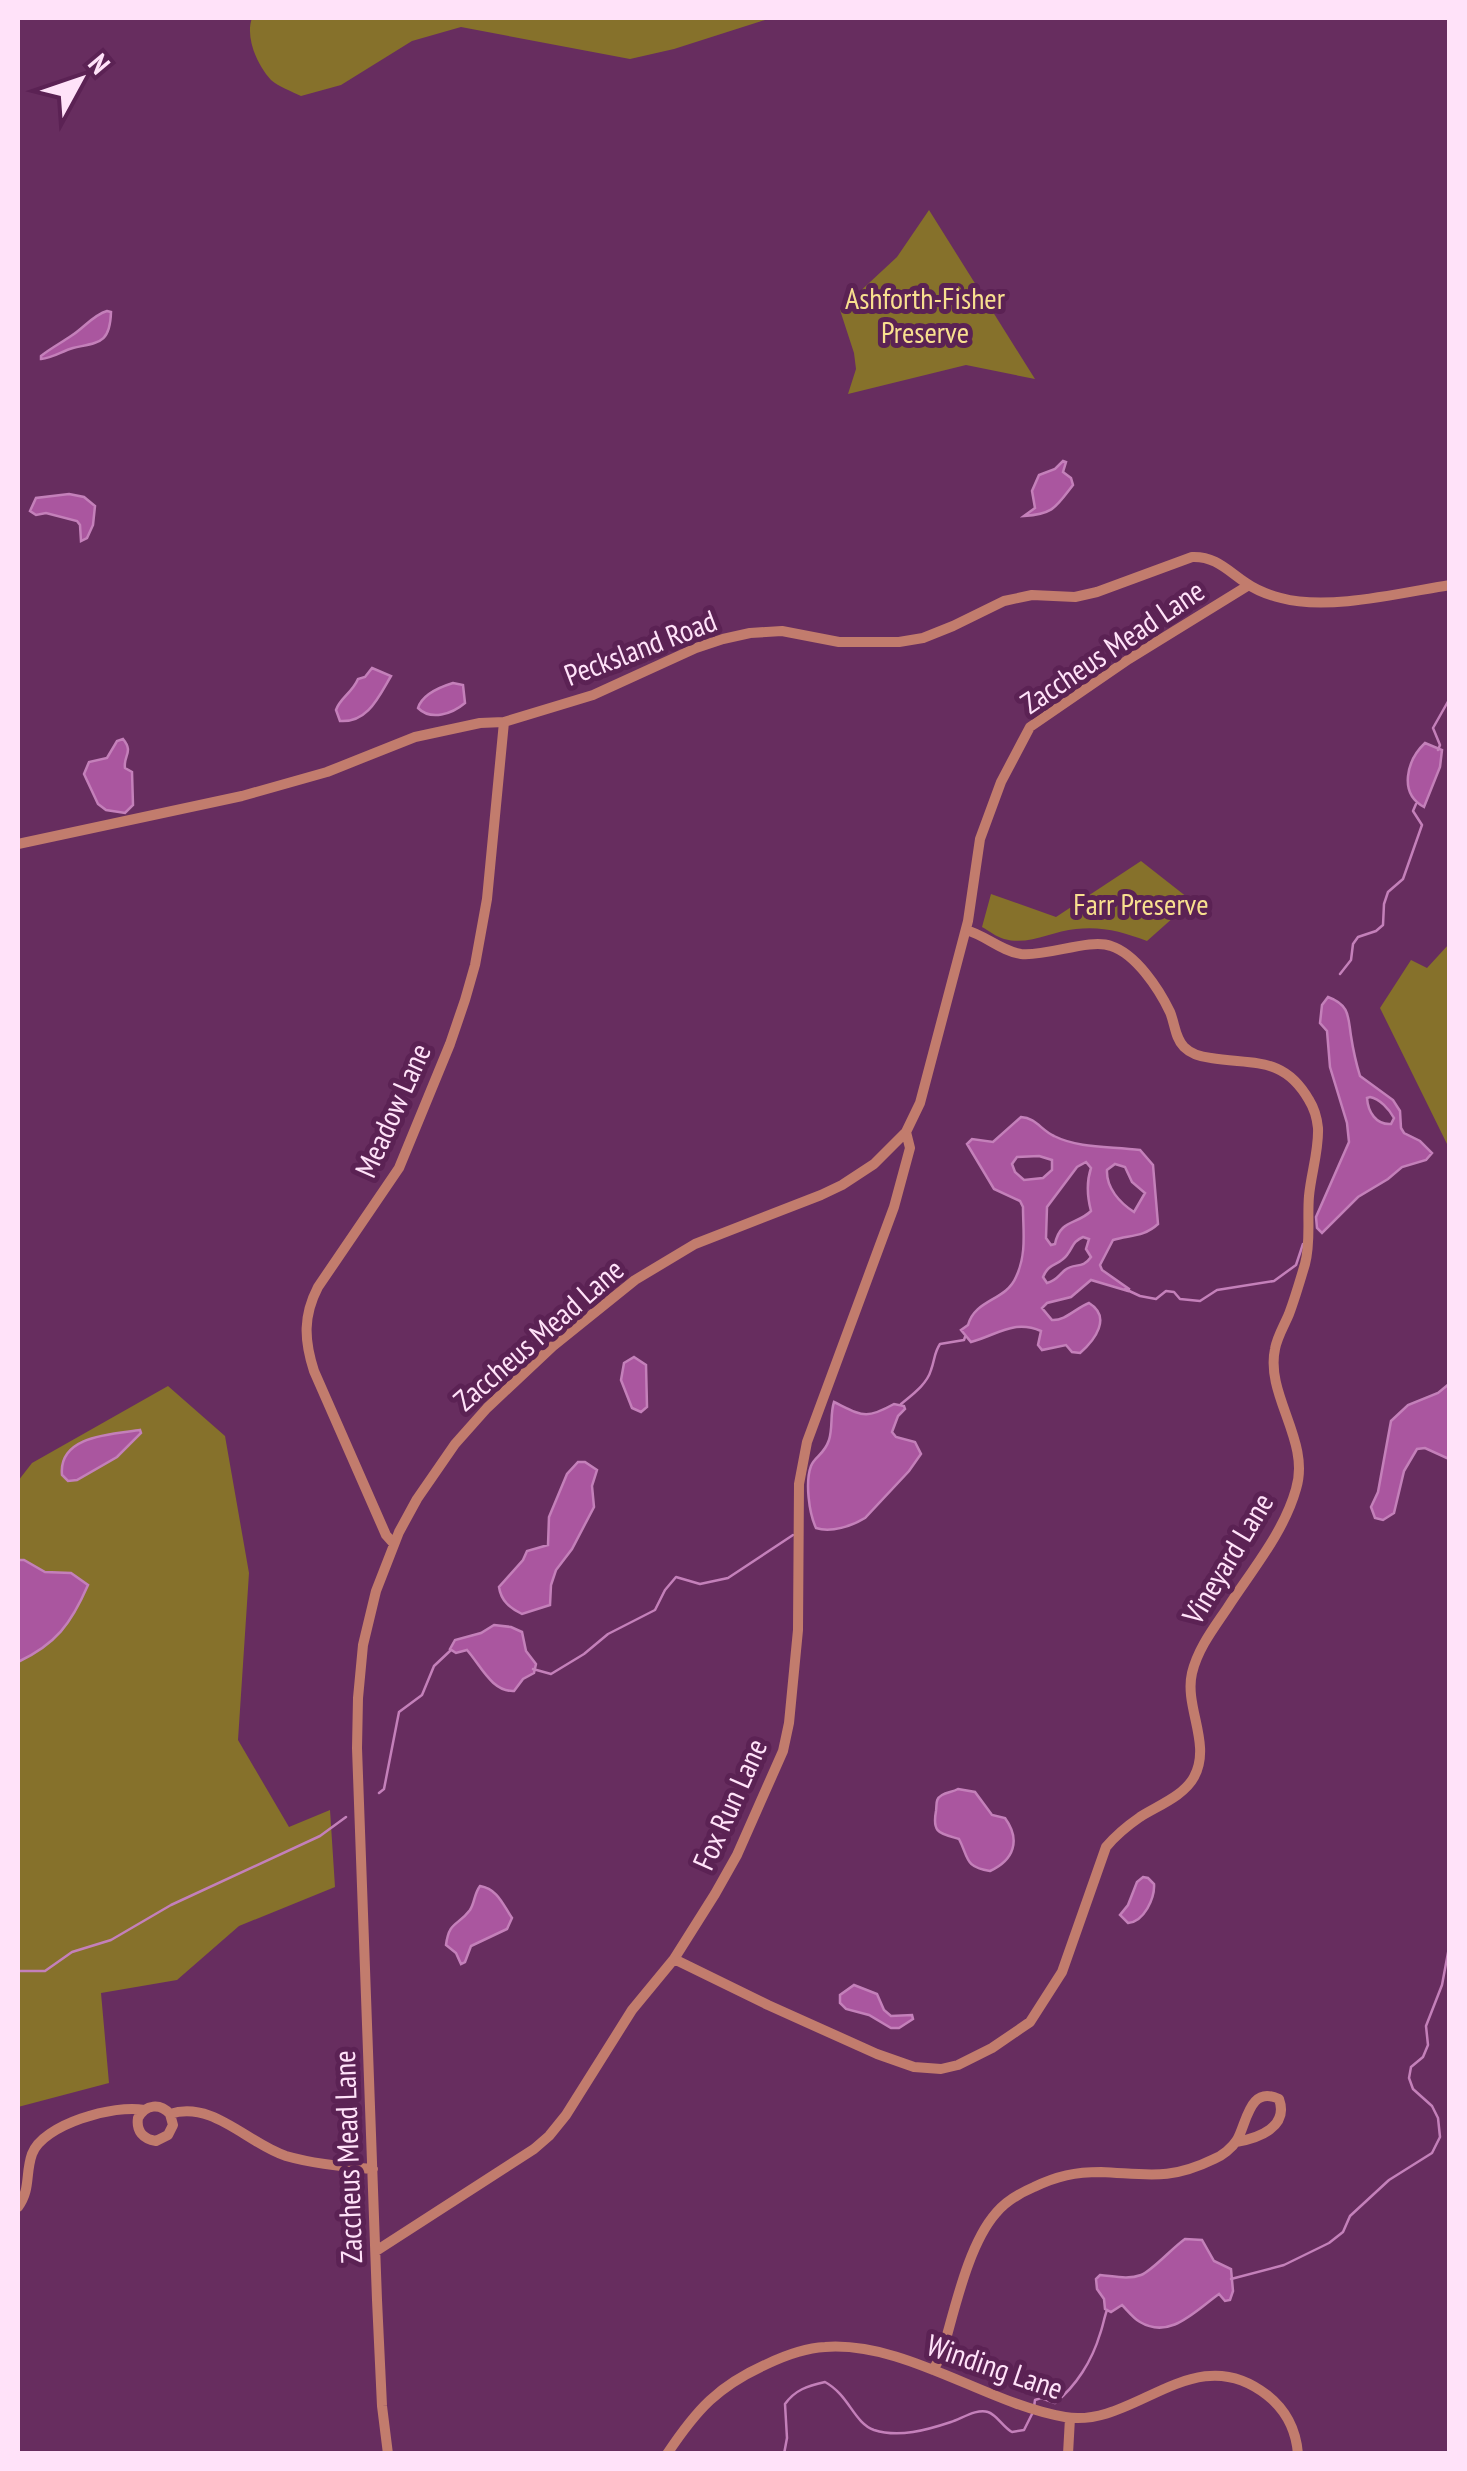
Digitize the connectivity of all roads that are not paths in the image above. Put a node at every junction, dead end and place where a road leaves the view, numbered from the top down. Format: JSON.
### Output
{"nodes":[{"id":1,"x":1249,"y":585,"type":"junction"},
{"id":2,"x":1450,"y":585,"type":"edge"},
{"id":3,"x":504,"y":722,"type":"junction"},
{"id":4,"x":18,"y":844,"type":"edge"},
{"id":5,"x":966,"y":930,"type":"junction"},
{"id":6,"x":906,"y":1132,"type":"junction"},
{"id":7,"x":394,"y":1544,"type":"junction"},
{"id":8,"x":674,"y":1958,"type":"junction"},
{"id":9,"x":144,"y":2110,"type":"junction"},
{"id":10,"x":170,"y":2114,"type":"junction"},
{"id":11,"x":1236,"y":2142,"type":"junction"},
{"id":12,"x":372,"y":2169,"type":"junction"},
{"id":13,"x":18,"y":2207,"type":"edge"},
{"id":14,"x":376,"y":2251,"type":"junction"},
{"id":15,"x":933,"y":2370,"type":"junction"},
{"id":16,"x":1070,"y":2418,"type":"junction"},
{"id":17,"x":388,"y":2454,"type":"edge"},
{"id":18,"x":667,"y":2454,"type":"edge"},
{"id":19,"x":1068,"y":2454,"type":"edge"},
{"id":20,"x":1298,"y":2454,"type":"edge"}],
"edges":[{"from":1,"to":2,"type":"street","name":"Pecksland Road"},
{"from":1,"to":3,"type":"street","name":"Pecksland Road"},
{"from":1,"to":5,"type":"street","name":"Zaccheus Mead Lane"},
{"from":3,"to":4,"type":"street","name":"Pecksland Road"},
{"from":3,"to":7,"type":"street","name":"Meadow Lane"},
{"from":5,"to":6,"type":"street","name":"Zaccheus Mead Lane"},
{"from":5,"to":8,"type":"street","name":"Vineyard Lane"},
{"from":6,"to":7,"type":"street","name":"Zaccheus Mead Lane"},
{"from":6,"to":8,"type":"street","name":"Fox Run Lane"},
{"from":7,"to":12,"type":"street","name":"Zaccheus Mead Lane"},
{"from":8,"to":14,"type":"street","name":"Fox Run Lane"},
{"from":9,"to":10,"type":"street"},
{"from":9,"to":10,"type":"street"},
{"from":9,"to":13,"type":"street"},
{"from":10,"to":12,"type":"street"},
{"from":11,"to":11,"type":"street"},
{"from":11,"to":15,"type":"street"},
{"from":12,"to":14,"type":"street","name":"Zaccheus Mead Lane"},
{"from":14,"to":17,"type":"street","name":"Zaccheus Mead Lane"},
{"from":15,"to":16,"type":"street","name":"Winding Lane"},
{"from":15,"to":18,"type":"street","name":"Winding Lane"},
{"from":16,"to":19,"type":"street"},
{"from":16,"to":20,"type":"street","name":"Winding Lane"}]}
